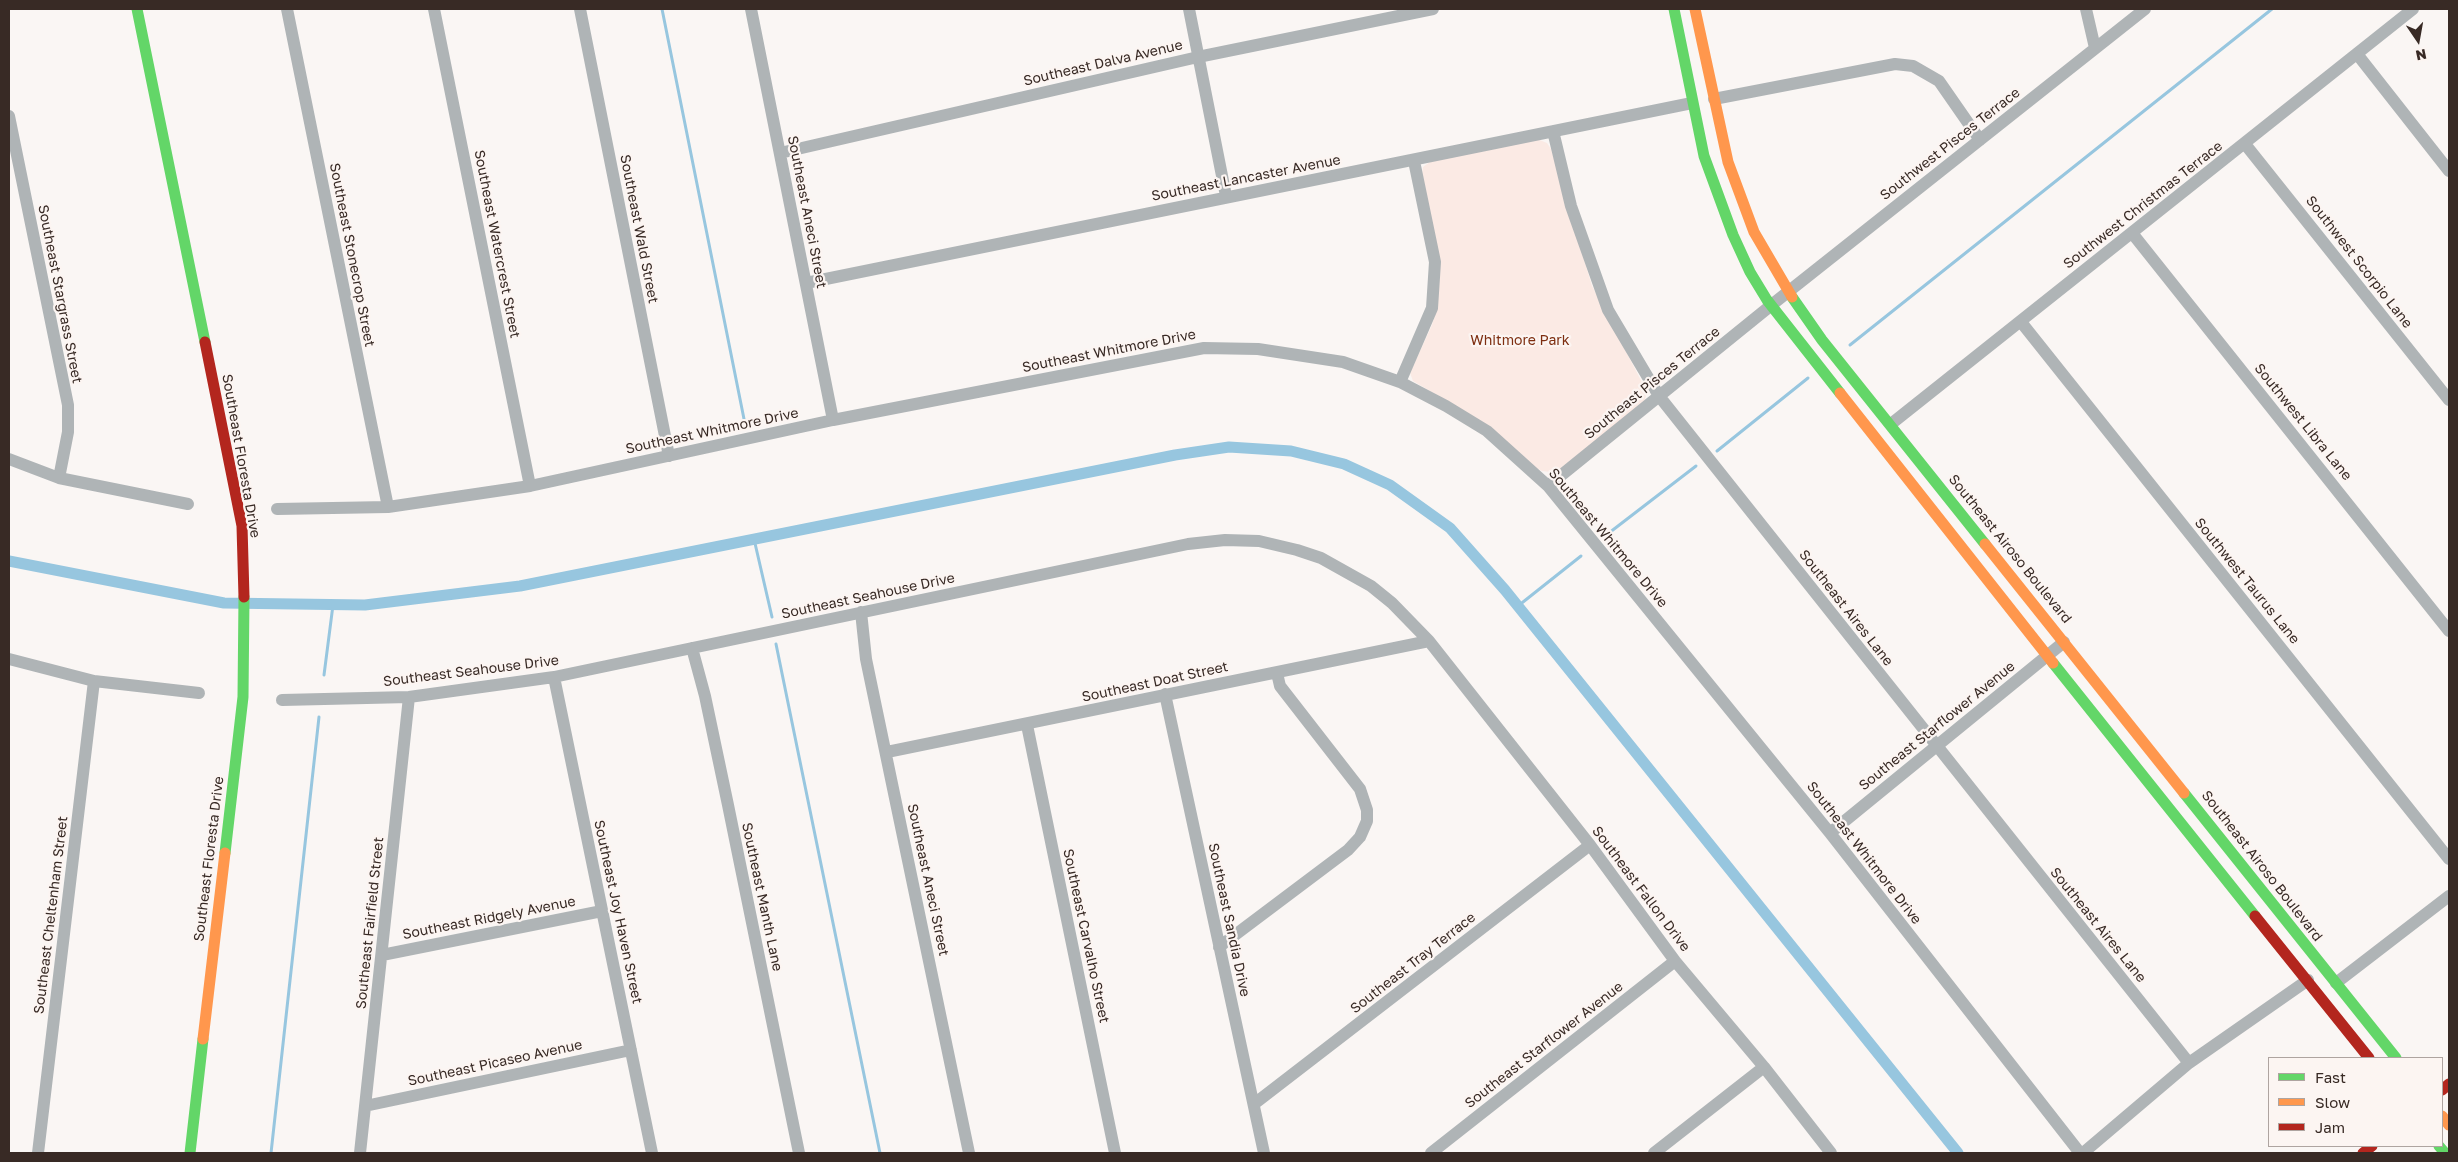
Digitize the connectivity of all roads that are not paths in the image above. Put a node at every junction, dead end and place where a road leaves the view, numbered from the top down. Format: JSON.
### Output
{"nodes":[{"id":1,"x":137,"y":9,"type":"edge"},
{"id":2,"x":287,"y":9,"type":"edge"},
{"id":3,"x":434,"y":9,"type":"edge"},
{"id":4,"x":580,"y":9,"type":"edge"},
{"id":5,"x":751,"y":9,"type":"edge"},
{"id":6,"x":1189,"y":9,"type":"edge"},
{"id":7,"x":1434,"y":9,"type":"edge"},
{"id":8,"x":1674,"y":9,"type":"edge"},
{"id":9,"x":1695,"y":9,"type":"edge"},
{"id":10,"x":2086,"y":9,"type":"edge"},
{"id":11,"x":2145,"y":9,"type":"edge"},
{"id":12,"x":2413,"y":9,"type":"edge"},
{"id":13,"x":2095,"y":48,"type":"junction"},
{"id":14,"x":2357,"y":54,"type":"junction"},
{"id":15,"x":1198,"y":57,"type":"junction"},
{"id":16,"x":1714,"y":99,"type":"junction"},
{"id":17,"x":1692,"y":103,"type":"junction"},
{"id":18,"x":9,"y":116,"type":"edge"},
{"id":19,"x":1553,"y":131,"type":"junction"},
{"id":20,"x":1980,"y":140,"type":"junction"},
{"id":21,"x":2245,"y":144,"type":"junction"},
{"id":22,"x":780,"y":153,"type":"junction"},
{"id":23,"x":1414,"y":161,"type":"junction"},
{"id":24,"x":2449,"y":171,"type":"edge"},
{"id":25,"x":1226,"y":196,"type":"junction"},
{"id":26,"x":2132,"y":233,"type":"junction"},
{"id":27,"x":806,"y":283,"type":"junction"},
{"id":28,"x":1788,"y":291,"type":"junction"},
{"id":29,"x":1772,"y":304,"type":"junction"},
{"id":30,"x":2021,"y":322,"type":"junction"},
{"id":31,"x":1400,"y":382,"type":"junction"},
{"id":32,"x":1659,"y":396,"type":"junction"},
{"id":33,"x":2449,"y":400,"type":"edge"},
{"id":34,"x":833,"y":420,"type":"junction"},
{"id":35,"x":1891,"y":424,"type":"junction"},
{"id":36,"x":669,"y":456,"type":"junction"},
{"id":37,"x":9,"y":459,"type":"edge"},
{"id":38,"x":59,"y":478,"type":"junction"},
{"id":39,"x":1935,"y":479,"type":"junction"},
{"id":40,"x":530,"y":486,"type":"junction"},
{"id":41,"x":1548,"y":486,"type":"junction"},
{"id":42,"x":1918,"y":493,"type":"junction"},
{"id":43,"x":188,"y":504,"type":"dead end"},
{"id":44,"x":388,"y":507,"type":"junction"},
{"id":45,"x":277,"y":508,"type":"dead end"},
{"id":46,"x":861,"y":612,"type":"junction"},
{"id":47,"x":2449,"y":631,"type":"edge"},
{"id":48,"x":1429,"y":641,"type":"junction"},
{"id":49,"x":2064,"y":642,"type":"junction"},
{"id":50,"x":692,"y":648,"type":"junction"},
{"id":51,"x":2047,"y":656,"type":"junction"},
{"id":52,"x":9,"y":658,"type":"edge"},
{"id":53,"x":1277,"y":673,"type":"junction"},
{"id":54,"x":554,"y":677,"type":"junction"},
{"id":55,"x":94,"y":681,"type":"junction"},
{"id":56,"x":199,"y":693,"type":"dead end"},
{"id":57,"x":1165,"y":694,"type":"junction"},
{"id":58,"x":409,"y":697,"type":"junction"},
{"id":59,"x":282,"y":700,"type":"dead end"},
{"id":60,"x":1027,"y":725,"type":"junction"},
{"id":61,"x":1936,"y":747,"type":"junction"},
{"id":62,"x":887,"y":752,"type":"junction"},
{"id":63,"x":1830,"y":833,"type":"junction"},
{"id":64,"x":1590,"y":844,"type":"junction"},
{"id":65,"x":2449,"y":859,"type":"edge"},
{"id":66,"x":2449,"y":896,"type":"edge"},
{"id":67,"x":602,"y":912,"type":"junction"},
{"id":68,"x":1219,"y":947,"type":"junction"},
{"id":69,"x":382,"y":955,"type":"junction"},
{"id":70,"x":1675,"y":961,"type":"junction"},
{"id":71,"x":2308,"y":980,"type":"junction"},
{"id":72,"x":2336,"y":983,"type":"junction"},
{"id":73,"x":631,"y":1050,"type":"junction"},
{"id":74,"x":2368,"y":1057,"type":"edge"},
{"id":75,"x":2395,"y":1057,"type":"edge"},
{"id":76,"x":2189,"y":1063,"type":"junction"},
{"id":77,"x":1764,"y":1066,"type":"junction"},
{"id":78,"x":1254,"y":1104,"type":"junction"},
{"id":79,"x":366,"y":1106,"type":"junction"},
{"id":80,"x":38,"y":1153,"type":"edge"},
{"id":81,"x":190,"y":1153,"type":"edge"},
{"id":82,"x":360,"y":1153,"type":"edge"},
{"id":83,"x":652,"y":1153,"type":"edge"},
{"id":84,"x":799,"y":1153,"type":"edge"},
{"id":85,"x":969,"y":1153,"type":"edge"},
{"id":86,"x":1116,"y":1153,"type":"edge"},
{"id":87,"x":1264,"y":1153,"type":"edge"},
{"id":88,"x":1431,"y":1153,"type":"edge"},
{"id":89,"x":1654,"y":1153,"type":"edge"},
{"id":90,"x":1831,"y":1153,"type":"edge"},
{"id":91,"x":2081,"y":1153,"type":"edge"}],
"edges":[{"from":1,"to":81,"type":"main road","name":"Southeast Floresta Drive"},
{"from":2,"to":44,"type":"street","name":"Southeast Stonecrop Street"},
{"from":3,"to":40,"type":"street","name":"Southeast Watercrest Street"},
{"from":4,"to":36,"type":"street","name":"Southeast Wald Street"},
{"from":5,"to":22,"type":"street","name":"Southeast Aneci Street"},
{"from":6,"to":15,"type":"street"},
{"from":7,"to":15,"type":"street","name":"Southeast Dalva Avenue"},
{"from":8,"to":17,"type":"main road"},
{"from":9,"to":16,"type":"main road","name":"Southeast Airoso Boulevard"},
{"from":10,"to":13,"type":"street"},
{"from":11,"to":13,"type":"street","name":"Southwest Pisces Terrace"},
{"from":12,"to":14,"type":"street","name":"Southwest Christmas Terrace"},
{"from":13,"to":20,"type":"street","name":"Southwest Pisces Terrace"},
{"from":14,"to":21,"type":"street","name":"Southwest Christmas Terrace"},
{"from":14,"to":24,"type":"street"},
{"from":15,"to":22,"type":"street","name":"Southeast Dalva Avenue"},
{"from":15,"to":25,"type":"street"},
{"from":16,"to":20,"type":"street"},
{"from":16,"to":28,"type":"main road","name":"Southeast Airoso Boulevard"},
{"from":17,"to":19,"type":"street","name":"Southeast Lancaster Avenue"},
{"from":17,"to":29,"type":"main road"},
{"from":18,"to":38,"type":"street","name":"Southeast Stargrass Street"},
{"from":19,"to":23,"type":"street","name":"Southeast Lancaster Avenue"},
{"from":19,"to":32,"type":"street","name":"Southeast Aires Lane"},
{"from":20,"to":28,"type":"street","name":"Southwest Pisces Terrace"},
{"from":21,"to":26,"type":"street","name":"Southwest Christmas Terrace"},
{"from":21,"to":33,"type":"street","name":"Southwest Scorpio Lane"},
{"from":22,"to":27,"type":"street","name":"Southeast Aneci Street"},
{"from":23,"to":25,"type":"street","name":"Southeast Lancaster Avenue"},
{"from":23,"to":31,"type":"street"},
{"from":25,"to":27,"type":"street","name":"Southeast Lancaster Avenue"},
{"from":26,"to":30,"type":"street","name":"Southwest Christmas Terrace"},
{"from":26,"to":47,"type":"street","name":"Southwest Libra Lane"},
{"from":27,"to":34,"type":"street","name":"Southeast Aneci Street"},
{"from":28,"to":29,"type":"street","name":"Southwest Pisces Terrace"},
{"from":28,"to":35,"type":"main road","name":"Southeast Airoso Boulevard"},
{"from":29,"to":32,"type":"street","name":"Southeast Pisces Terrace"},
{"from":29,"to":42,"type":"main road"},
{"from":30,"to":35,"type":"street","name":"Southwest Christmas Terrace"},
{"from":30,"to":65,"type":"street","name":"Southwest Taurus Lane"},
{"from":31,"to":34,"type":"street","name":"Southeast Whitmore Drive"},
{"from":31,"to":41,"type":"street","name":"Southeast Whitmore Drive"},
{"from":32,"to":41,"type":"street","name":"Southeast Pisces Terrace"},
{"from":32,"to":61,"type":"street","name":"Southeast Aires Lane"},
{"from":34,"to":36,"type":"street","name":"Southeast Whitmore Drive"},
{"from":35,"to":39,"type":"main road","name":"Southeast Airoso Boulevard"},
{"from":36,"to":40,"type":"street","name":"Southeast Whitmore Drive"},
{"from":37,"to":38,"type":"street"},
{"from":38,"to":43,"type":"street"},
{"from":39,"to":42,"type":"main road"},
{"from":39,"to":49,"type":"main road","name":"Southeast Airoso Boulevard"},
{"from":40,"to":44,"type":"street","name":"Southeast Whitmore Drive"},
{"from":41,"to":63,"type":"street","name":"Southeast Whitmore Drive"},
{"from":42,"to":51,"type":"main road"},
{"from":44,"to":45,"type":"street","name":"Southeast Whitmore Drive"},
{"from":46,"to":48,"type":"street","name":"Southeast Seahouse Drive"},
{"from":46,"to":50,"type":"street","name":"Southeast Seahouse Drive"},
{"from":46,"to":62,"type":"street","name":"Southeast Aneci Street"},
{"from":48,"to":53,"type":"street","name":"Southeast Doat Street"},
{"from":48,"to":64,"type":"street","name":"Southeast Fallon Drive"},
{"from":49,"to":51,"type":"street","name":"Southeast Starflower Avenue"},
{"from":49,"to":72,"type":"main road","name":"Southeast Airoso Boulevard"},
{"from":50,"to":54,"type":"street","name":"Southeast Seahouse Drive"},
{"from":50,"to":84,"type":"street","name":"Southeast Manth Lane"},
{"from":51,"to":61,"type":"street","name":"Southeast Starflower Avenue"},
{"from":51,"to":71,"type":"main road"},
{"from":52,"to":55,"type":"street"},
{"from":53,"to":57,"type":"street","name":"Southeast Doat Street"},
{"from":53,"to":68,"type":"street"},
{"from":54,"to":58,"type":"street","name":"Southeast Seahouse Drive"},
{"from":54,"to":67,"type":"street","name":"Southeast Joy Haven Street"},
{"from":55,"to":56,"type":"street"},
{"from":55,"to":80,"type":"street","name":"Southeast Cheltenham Street"},
{"from":57,"to":60,"type":"street","name":"Southeast Doat Street"},
{"from":57,"to":68,"type":"street","name":"Southeast Sandia Drive"},
{"from":58,"to":59,"type":"street","name":"Southeast Seahouse Drive"},
{"from":58,"to":69,"type":"street","name":"Southeast Fairfield Street"},
{"from":60,"to":62,"type":"street","name":"Southeast Doat Street"},
{"from":60,"to":86,"type":"street","name":"Southeast Carvalho Street"},
{"from":61,"to":63,"type":"street","name":"Southeast Starflower Avenue"},
{"from":61,"to":76,"type":"street","name":"Southeast Aires Lane"},
{"from":62,"to":85,"type":"street","name":"Southeast Aneci Street"},
{"from":63,"to":91,"type":"street","name":"Southeast Whitmore Drive"},
{"from":64,"to":70,"type":"street","name":"Southeast Fallon Drive"},
{"from":64,"to":78,"type":"street","name":"Southeast Tray Terrace"},
{"from":66,"to":72,"type":"street"},
{"from":67,"to":69,"type":"street","name":"Southeast Ridgely Avenue"},
{"from":67,"to":73,"type":"street","name":"Southeast Joy Haven Street"},
{"from":68,"to":78,"type":"street","name":"Southeast Sandia Drive"},
{"from":69,"to":79,"type":"street","name":"Southeast Fairfield Street"},
{"from":70,"to":77,"type":"street","name":"Southeast Fallon Drive"},
{"from":70,"to":88,"type":"street","name":"Southeast Starflower Avenue"},
{"from":71,"to":74,"type":"main road"},
{"from":71,"to":76,"type":"street"},
{"from":72,"to":75,"type":"main road","name":"Southeast Airoso Boulevard"},
{"from":73,"to":79,"type":"street","name":"Southeast Picaseo Avenue"},
{"from":73,"to":83,"type":"street","name":"Southeast Joy Haven Street"},
{"from":76,"to":91,"type":"street"},
{"from":77,"to":89,"type":"street"},
{"from":77,"to":90,"type":"street","name":"Southeast Fallon Drive"},
{"from":78,"to":87,"type":"street","name":"Southeast Sandia Drive"},
{"from":79,"to":82,"type":"street","name":"Southeast Fairfield Street"}]}
